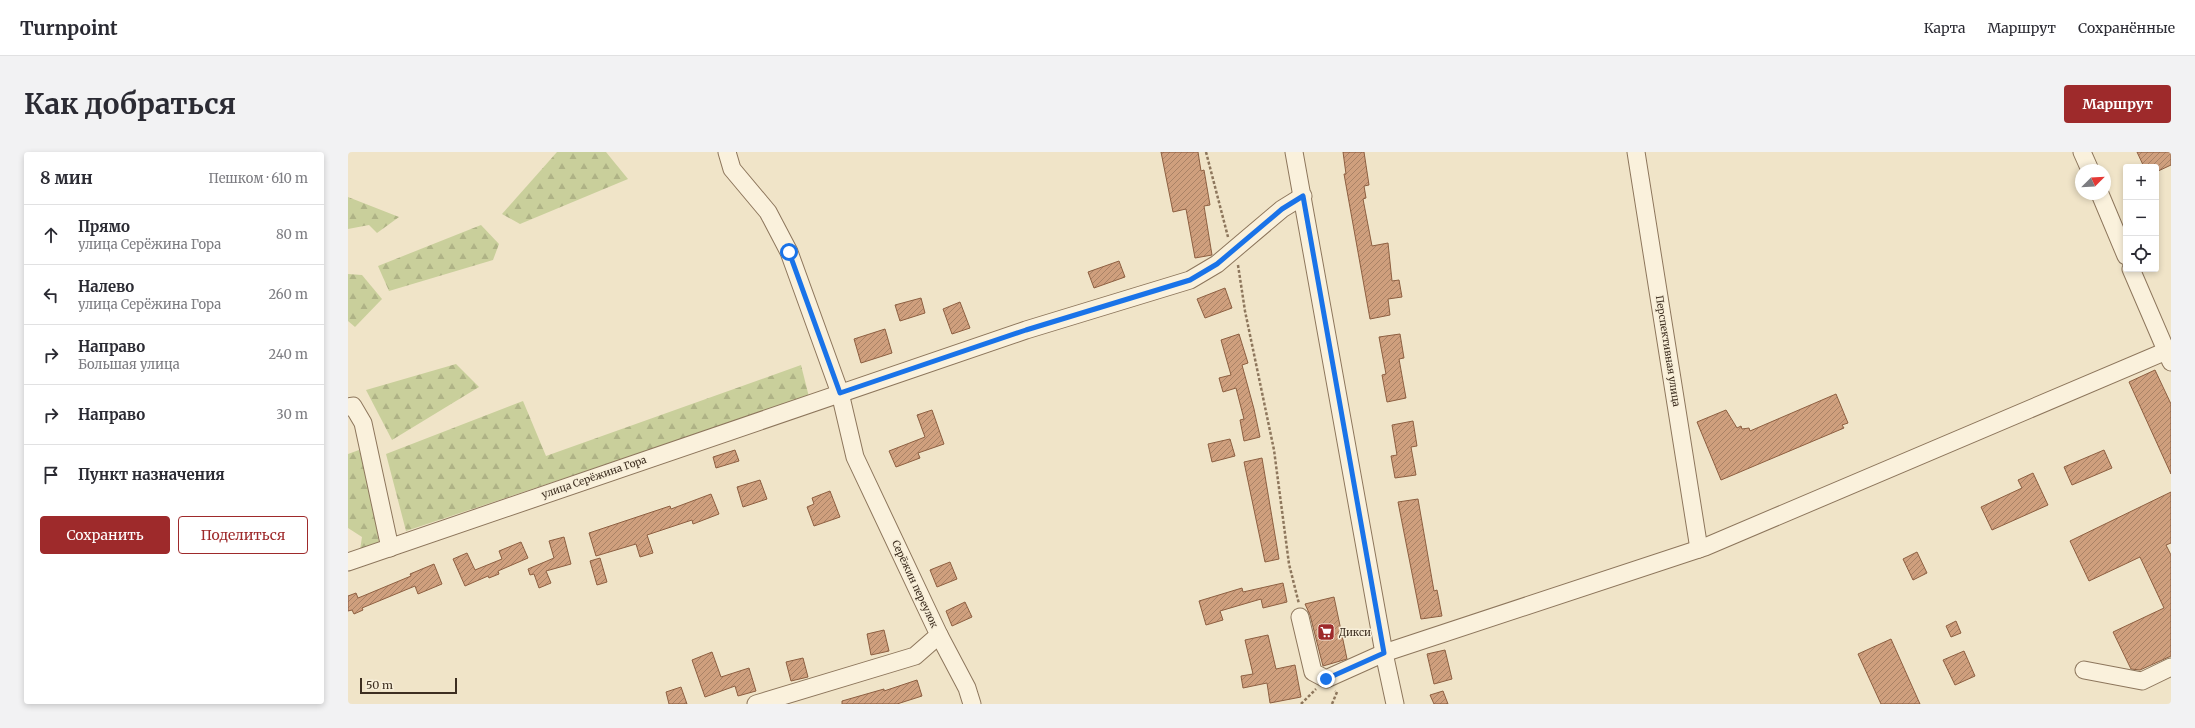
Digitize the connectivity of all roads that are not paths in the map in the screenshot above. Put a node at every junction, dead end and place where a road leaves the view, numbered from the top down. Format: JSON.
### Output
{"nodes":[{"id":1,"x":727,"y":152,"type":"edge"},
{"id":2,"x":1294,"y":152,"type":"edge"},
{"id":3,"x":1636,"y":152,"type":"edge"},
{"id":4,"x":2082,"y":152,"type":"edge"},
{"id":5,"x":2087,"y":164,"type":"edge"},
{"id":6,"x":1303,"y":196,"type":"junction"},
{"id":7,"x":2103,"y":200,"type":"edge"},
{"id":8,"x":2123,"y":249,"type":"edge"},
{"id":9,"x":2132,"y":272,"type":"edge"},
{"id":10,"x":2170,"y":354,"type":"edge"},
{"id":11,"x":840,"y":393,"type":"junction"},
{"id":12,"x":348,"y":407,"type":"edge"},
{"id":13,"x":390,"y":548,"type":"junction"},
{"id":14,"x":1699,"y":549,"type":"junction"},
{"id":15,"x":348,"y":562,"type":"edge"},
{"id":16,"x":1300,"y":617,"type":"road end"},
{"id":17,"x":939,"y":636,"type":"junction"},
{"id":18,"x":1384,"y":653,"type":"junction"},
{"id":19,"x":2171,"y":667,"type":"edge"},
{"id":20,"x":2084,"y":670,"type":"dead end"},
{"id":21,"x":756,"y":704,"type":"edge"},
{"id":22,"x":972,"y":704,"type":"edge"},
{"id":23,"x":1395,"y":704,"type":"edge"}],
"edges":[{"from":1,"to":11,"type":"street"},
{"from":2,"to":6,"type":"street"},
{"from":3,"to":14,"type":"street","name":"Перспективная улица"},
{"from":4,"to":5,"type":"street"},
{"from":6,"to":11,"type":"street","name":"улица Серёжина Гора"},
{"from":6,"to":18,"type":"street"},
{"from":7,"to":8,"type":"street"},
{"from":9,"to":10,"type":"street"},
{"from":10,"to":14,"type":"street"},
{"from":11,"to":13,"type":"street","name":"улица Серёжина Гора"},
{"from":11,"to":17,"type":"street","name":"Серёжин переулок"},
{"from":12,"to":13,"type":"street"},
{"from":13,"to":15,"type":"street","name":"улица Серёжина Гора"},
{"from":14,"to":18,"type":"street"},
{"from":16,"to":18,"type":"street"},
{"from":17,"to":21,"type":"street","name":"Серёжин переулок"},
{"from":17,"to":22,"type":"street"},
{"from":18,"to":23,"type":"street"},
{"from":19,"to":20,"type":"street"}]}
